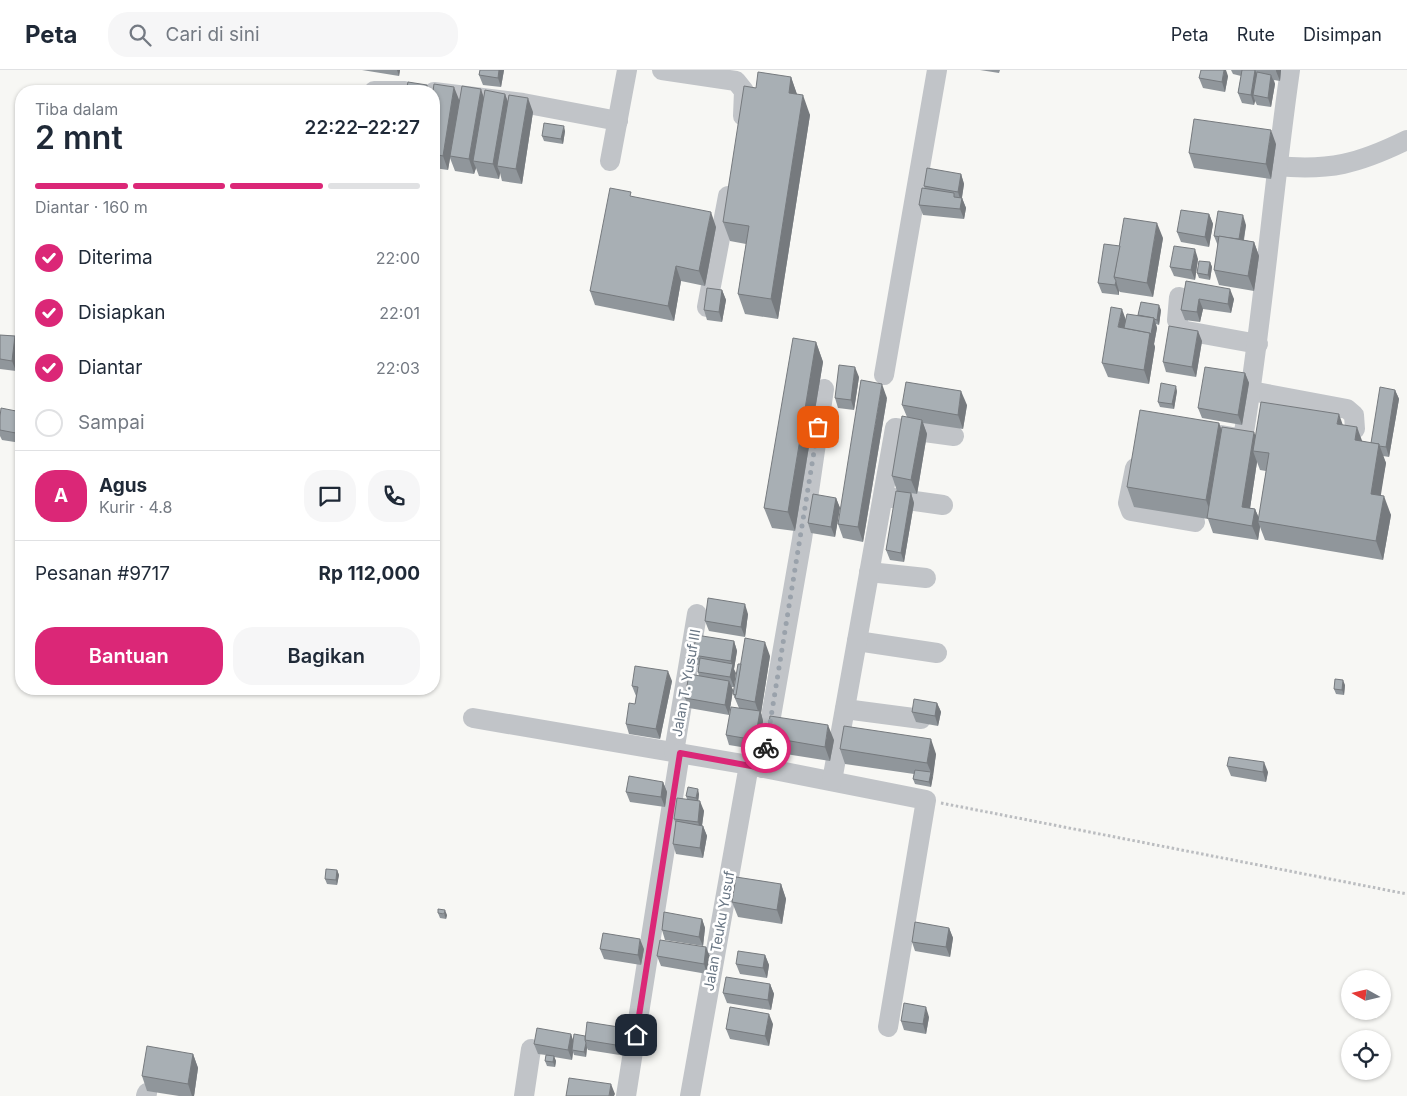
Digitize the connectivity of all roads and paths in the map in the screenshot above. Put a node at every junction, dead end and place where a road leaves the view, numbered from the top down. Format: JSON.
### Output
{"nodes":[{"id":1,"x":627,"y":70,"type":"edge"},
{"id":2,"x":662,"y":70,"type":"edge"},
{"id":3,"x":937,"y":70,"type":"edge"},
{"id":4,"x":1290,"y":70,"type":"edge"},
{"id":5,"x":440,"y":93,"type":"edge"},
{"id":6,"x":618,"y":121,"type":"junction"},
{"id":7,"x":740,"y":131,"type":"edge"},
{"id":8,"x":1407,"y":140,"type":"edge"},
{"id":9,"x":610,"y":161,"type":"dead end"},
{"id":10,"x":1276,"y":166,"type":"junction"},
{"id":11,"x":731,"y":180,"type":"edge"},
{"id":12,"x":1179,"y":298,"type":"dead end"},
{"id":13,"x":707,"y":307,"type":"edge"},
{"id":14,"x":1258,"y":344,"type":"junction"},
{"id":15,"x":884,"y":375,"type":"dead end"},
{"id":16,"x":824,"y":389,"type":"dead end"},
{"id":17,"x":1250,"y":391,"type":"junction"},
{"id":18,"x":1355,"y":429,"type":"edge"},
{"id":19,"x":1199,"y":431,"type":"edge"},
{"id":20,"x":954,"y":436,"type":"dead end"},
{"id":21,"x":1139,"y":448,"type":"edge"},
{"id":22,"x":882,"y":497,"type":"junction"},
{"id":23,"x":943,"y":505,"type":"dead end"},
{"id":24,"x":1195,"y":522,"type":"dead end"},
{"id":25,"x":869,"y":572,"type":"junction"},
{"id":26,"x":926,"y":578,"type":"dead end"},
{"id":27,"x":697,"y":614,"type":"dead end"},
{"id":28,"x":857,"y":641,"type":"junction"},
{"id":29,"x":937,"y":653,"type":"dead end"},
{"id":30,"x":845,"y":709,"type":"junction"},
{"id":31,"x":473,"y":718,"type":"dead end"},
{"id":32,"x":920,"y":719,"type":"edge"},
{"id":33,"x":677,"y":753,"type":"junction"},
{"id":34,"x":755,"y":766,"type":"junction"},
{"id":35,"x":832,"y":781,"type":"junction"},
{"id":36,"x":926,"y":800,"type":"junction"},
{"id":37,"x":1407,"y":894,"type":"edge"},
{"id":38,"x":888,"y":1027,"type":"dead end"},
{"id":39,"x":531,"y":1049,"type":"dead end"},
{"id":40,"x":524,"y":1096,"type":"edge"},
{"id":41,"x":626,"y":1096,"type":"edge"},
{"id":42,"x":690,"y":1096,"type":"edge"}],
"edges":[{"from":1,"to":6,"type":"street"},
{"from":2,"to":7,"type":"street"},
{"from":3,"to":15,"type":"street"},
{"from":4,"to":10,"type":"street"},
{"from":5,"to":6,"type":"street"},
{"from":6,"to":9,"type":"street"},
{"from":8,"to":10,"type":"street"},
{"from":10,"to":14,"type":"street"},
{"from":11,"to":13,"type":"street"},
{"from":12,"to":14,"type":"street"},
{"from":14,"to":17,"type":"street"},
{"from":16,"to":34,"type":"street","name":"Jalan Teuku Yusuf"},
{"from":17,"to":18,"type":"street"},
{"from":17,"to":19,"type":"street"},
{"from":20,"to":22,"type":"street"},
{"from":21,"to":24,"type":"street"},
{"from":22,"to":23,"type":"street"},
{"from":22,"to":25,"type":"street"},
{"from":25,"to":26,"type":"street"},
{"from":25,"to":28,"type":"street"},
{"from":27,"to":33,"type":"street","name":"Jalan T. Yusuf III"},
{"from":28,"to":29,"type":"street"},
{"from":28,"to":30,"type":"street"},
{"from":30,"to":32,"type":"street"},
{"from":30,"to":35,"type":"street"},
{"from":31,"to":33,"type":"street"},
{"from":33,"to":34,"type":"street"},
{"from":33,"to":41,"type":"street","name":"Jalan T. Yusuf III"},
{"from":34,"to":35,"type":"street"},
{"from":34,"to":42,"type":"street","name":"Jalan Teuku Yusuf"},
{"from":35,"to":36,"type":"street"},
{"from":36,"to":37,"type":"path"},
{"from":36,"to":38,"type":"street"},
{"from":39,"to":40,"type":"street"}]}
